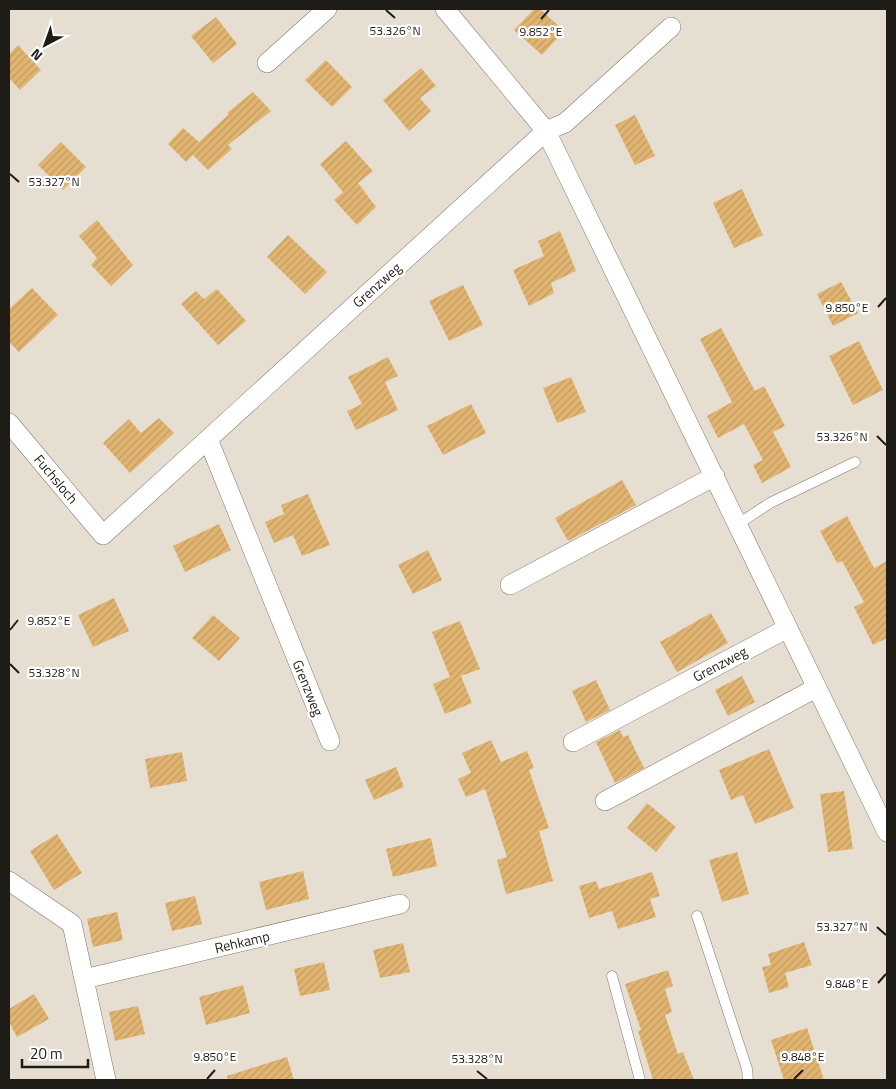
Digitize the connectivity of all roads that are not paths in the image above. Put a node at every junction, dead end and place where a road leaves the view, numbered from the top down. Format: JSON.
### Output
{"nodes":[{"id":1,"x":328,"y":9,"type":"edge"},
{"id":2,"x":445,"y":9,"type":"edge"},
{"id":3,"x":671,"y":27,"type":"dead end"},
{"id":4,"x":267,"y":63,"type":"dead end"},
{"id":5,"x":546,"y":131,"type":"junction"},
{"id":6,"x":9,"y":423,"type":"edge"},
{"id":7,"x":208,"y":439,"type":"junction"},
{"id":8,"x":856,"y":462,"type":"dead end"},
{"id":9,"x":715,"y":476,"type":"junction"},
{"id":10,"x":738,"y":524,"type":"junction"},
{"id":11,"x":103,"y":535,"type":"joint"},
{"id":12,"x":510,"y":585,"type":"dead end"},
{"id":13,"x":788,"y":628,"type":"junction"},
{"id":14,"x":816,"y":688,"type":"junction"},
{"id":15,"x":330,"y":741,"type":"dead end"},
{"id":16,"x":573,"y":742,"type":"dead end"},
{"id":17,"x":605,"y":801,"type":"dead end"},
{"id":18,"x":887,"y":832,"type":"edge"},
{"id":19,"x":9,"y":881,"type":"edge"},
{"id":20,"x":400,"y":904,"type":"dead end"},
{"id":21,"x":697,"y":916,"type":"dead end"},
{"id":22,"x":612,"y":976,"type":"dead end"},
{"id":23,"x":84,"y":979,"type":"junction"},
{"id":24,"x":106,"y":1080,"type":"edge"},
{"id":25,"x":640,"y":1080,"type":"edge"},
{"id":26,"x":748,"y":1080,"type":"edge"}],
"edges":[{"from":1,"to":4,"type":"street"},
{"from":2,"to":5,"type":"street"},
{"from":3,"to":5,"type":"street","name":"Grenzweg"},
{"from":5,"to":7,"type":"street","name":"Grenzweg"},
{"from":5,"to":9,"type":"street"},
{"from":6,"to":11,"type":"street","name":"Fuchsloch"},
{"from":7,"to":11,"type":"street","name":"Grenzweg"},
{"from":7,"to":15,"type":"street","name":"Grenzweg"},
{"from":8,"to":10,"type":"lane"},
{"from":9,"to":10,"type":"street"},
{"from":9,"to":12,"type":"street"},
{"from":10,"to":13,"type":"street"},
{"from":13,"to":14,"type":"street"},
{"from":13,"to":16,"type":"street","name":"Grenzweg"},
{"from":14,"to":17,"type":"street"},
{"from":14,"to":18,"type":"street"},
{"from":19,"to":23,"type":"street"},
{"from":20,"to":23,"type":"street","name":"Rehkamp"},
{"from":21,"to":26,"type":"lane"},
{"from":22,"to":25,"type":"lane"},
{"from":23,"to":24,"type":"street"}]}
